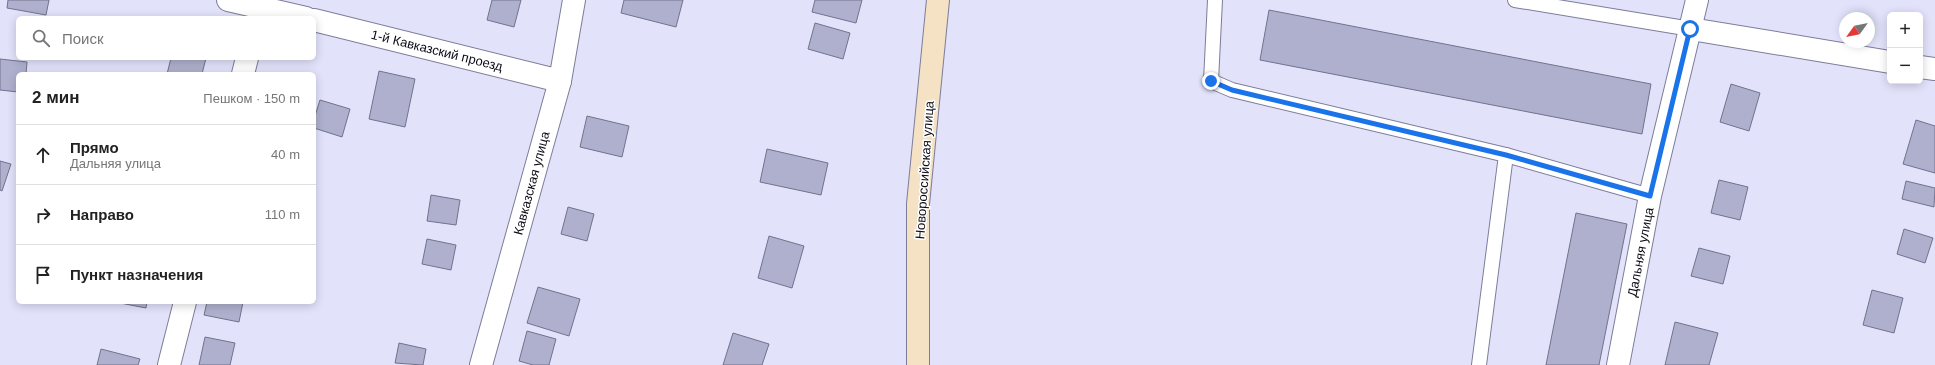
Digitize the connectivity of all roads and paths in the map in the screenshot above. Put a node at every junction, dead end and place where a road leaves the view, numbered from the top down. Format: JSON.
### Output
{"nodes":[{"id":1,"x":228,"y":0,"type":"edge"},
{"id":2,"x":574,"y":0,"type":"edge"},
{"id":3,"x":938,"y":0,"type":"edge"},
{"id":4,"x":1216,"y":0,"type":"edge"},
{"id":5,"x":1515,"y":0,"type":"edge"},
{"id":6,"x":1697,"y":0,"type":"edge"},
{"id":7,"x":259,"y":12,"type":"edge"},
{"id":8,"x":290,"y":16,"type":"edge"},
{"id":9,"x":316,"y":20,"type":"edge"},
{"id":10,"x":1690,"y":29,"type":"junction"},
{"id":11,"x":246,"y":60,"type":"edge"},
{"id":12,"x":1887,"y":62,"type":"edge"},
{"id":13,"x":1923,"y":67,"type":"edge"},
{"id":14,"x":1935,"y":69,"type":"edge"},
{"id":15,"x":244,"y":72,"type":"edge"},
{"id":16,"x":560,"y":81,"type":"junction"},
{"id":17,"x":1506,"y":155,"type":"junction"},
{"id":18,"x":1650,"y":196,"type":"junction"},
{"id":19,"x":184,"y":304,"type":"edge"},
{"id":20,"x":169,"y":365,"type":"edge"},
{"id":21,"x":481,"y":365,"type":"edge"},
{"id":22,"x":918,"y":365,"type":"edge"},
{"id":23,"x":1479,"y":365,"type":"edge"},
{"id":24,"x":1618,"y":365,"type":"edge"}],
"edges":[{"from":1,"to":7,"type":"street"},
{"from":2,"to":16,"type":"street","name":"Кавказская улица"},
{"from":3,"to":22,"type":"street","name":"Новороссийская улица"},
{"from":4,"to":17,"type":"lane"},
{"from":5,"to":10,"type":"lane"},
{"from":6,"to":10,"type":"street","name":"Дальняя улица"},
{"from":7,"to":8,"type":"street"},
{"from":9,"to":16,"type":"street","name":"1-й Кавказский проезд"},
{"from":10,"to":12,"type":"street"},
{"from":10,"to":18,"type":"street","name":"Дальняя улица"},
{"from":11,"to":15,"type":"street"},
{"from":13,"to":14,"type":"street"},
{"from":16,"to":21,"type":"street","name":"Кавказская улица"},
{"from":17,"to":18,"type":"lane"},
{"from":17,"to":23,"type":"lane"},
{"from":18,"to":24,"type":"street","name":"Дальняя улица"},
{"from":19,"to":20,"type":"street"}]}
